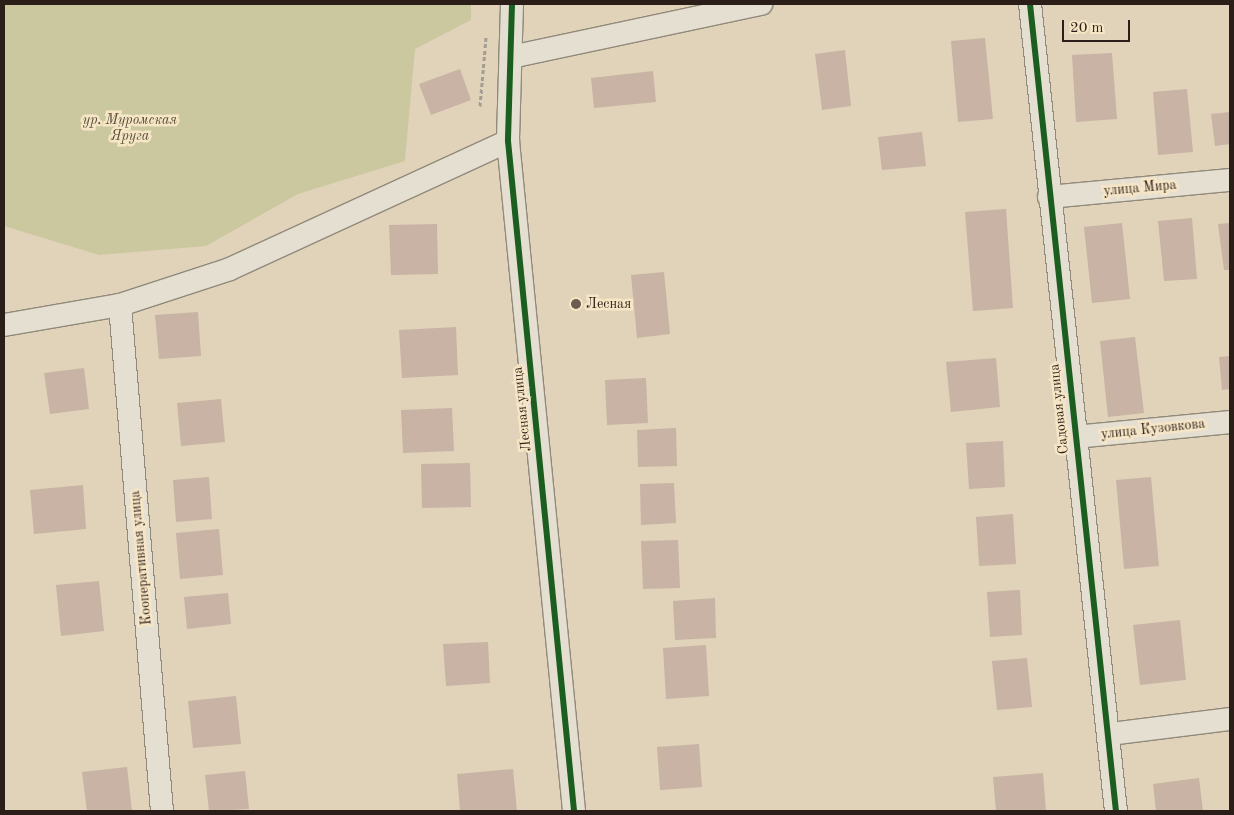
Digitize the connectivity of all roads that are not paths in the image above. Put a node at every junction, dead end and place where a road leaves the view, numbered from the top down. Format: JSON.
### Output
{"nodes":[{"id":1,"x":512,"y":4,"type":"edge"},
{"id":2,"x":761,"y":4,"type":"edge"},
{"id":3,"x":1030,"y":4,"type":"edge"},
{"id":4,"x":511,"y":57,"type":"junction"},
{"id":5,"x":508,"y":141,"type":"junction"},
{"id":6,"x":1230,"y":180,"type":"edge"},
{"id":7,"x":1049,"y":196,"type":"junction"},
{"id":8,"x":120,"y":305,"type":"junction"},
{"id":9,"x":4,"y":325,"type":"edge"},
{"id":10,"x":1230,"y":422,"type":"edge"},
{"id":11,"x":1075,"y":437,"type":"junction"},
{"id":12,"x":1230,"y":719,"type":"edge"},
{"id":13,"x":1110,"y":734,"type":"junction"},
{"id":14,"x":162,"y":811,"type":"edge"},
{"id":15,"x":574,"y":811,"type":"edge"},
{"id":16,"x":1116,"y":811,"type":"edge"}],
"edges":[{"from":1,"to":4,"type":"street","name":"Лесная улица"},
{"from":2,"to":4,"type":"street"},
{"from":3,"to":7,"type":"street","name":"Садовая улица"},
{"from":4,"to":5,"type":"street","name":"Лесная улица"},
{"from":5,"to":8,"type":"street"},
{"from":5,"to":15,"type":"street","name":"Лесная улица"},
{"from":6,"to":7,"type":"street","name":"улица Мира"},
{"from":7,"to":11,"type":"street","name":"Садовая улица"},
{"from":8,"to":9,"type":"street"},
{"from":8,"to":14,"type":"street","name":"Кооперативная улица"},
{"from":10,"to":11,"type":"street","name":"улица Кузовкова"},
{"from":11,"to":13,"type":"street","name":"Садовая улица"},
{"from":12,"to":13,"type":"street"},
{"from":13,"to":16,"type":"street","name":"Садовая улица"}]}
